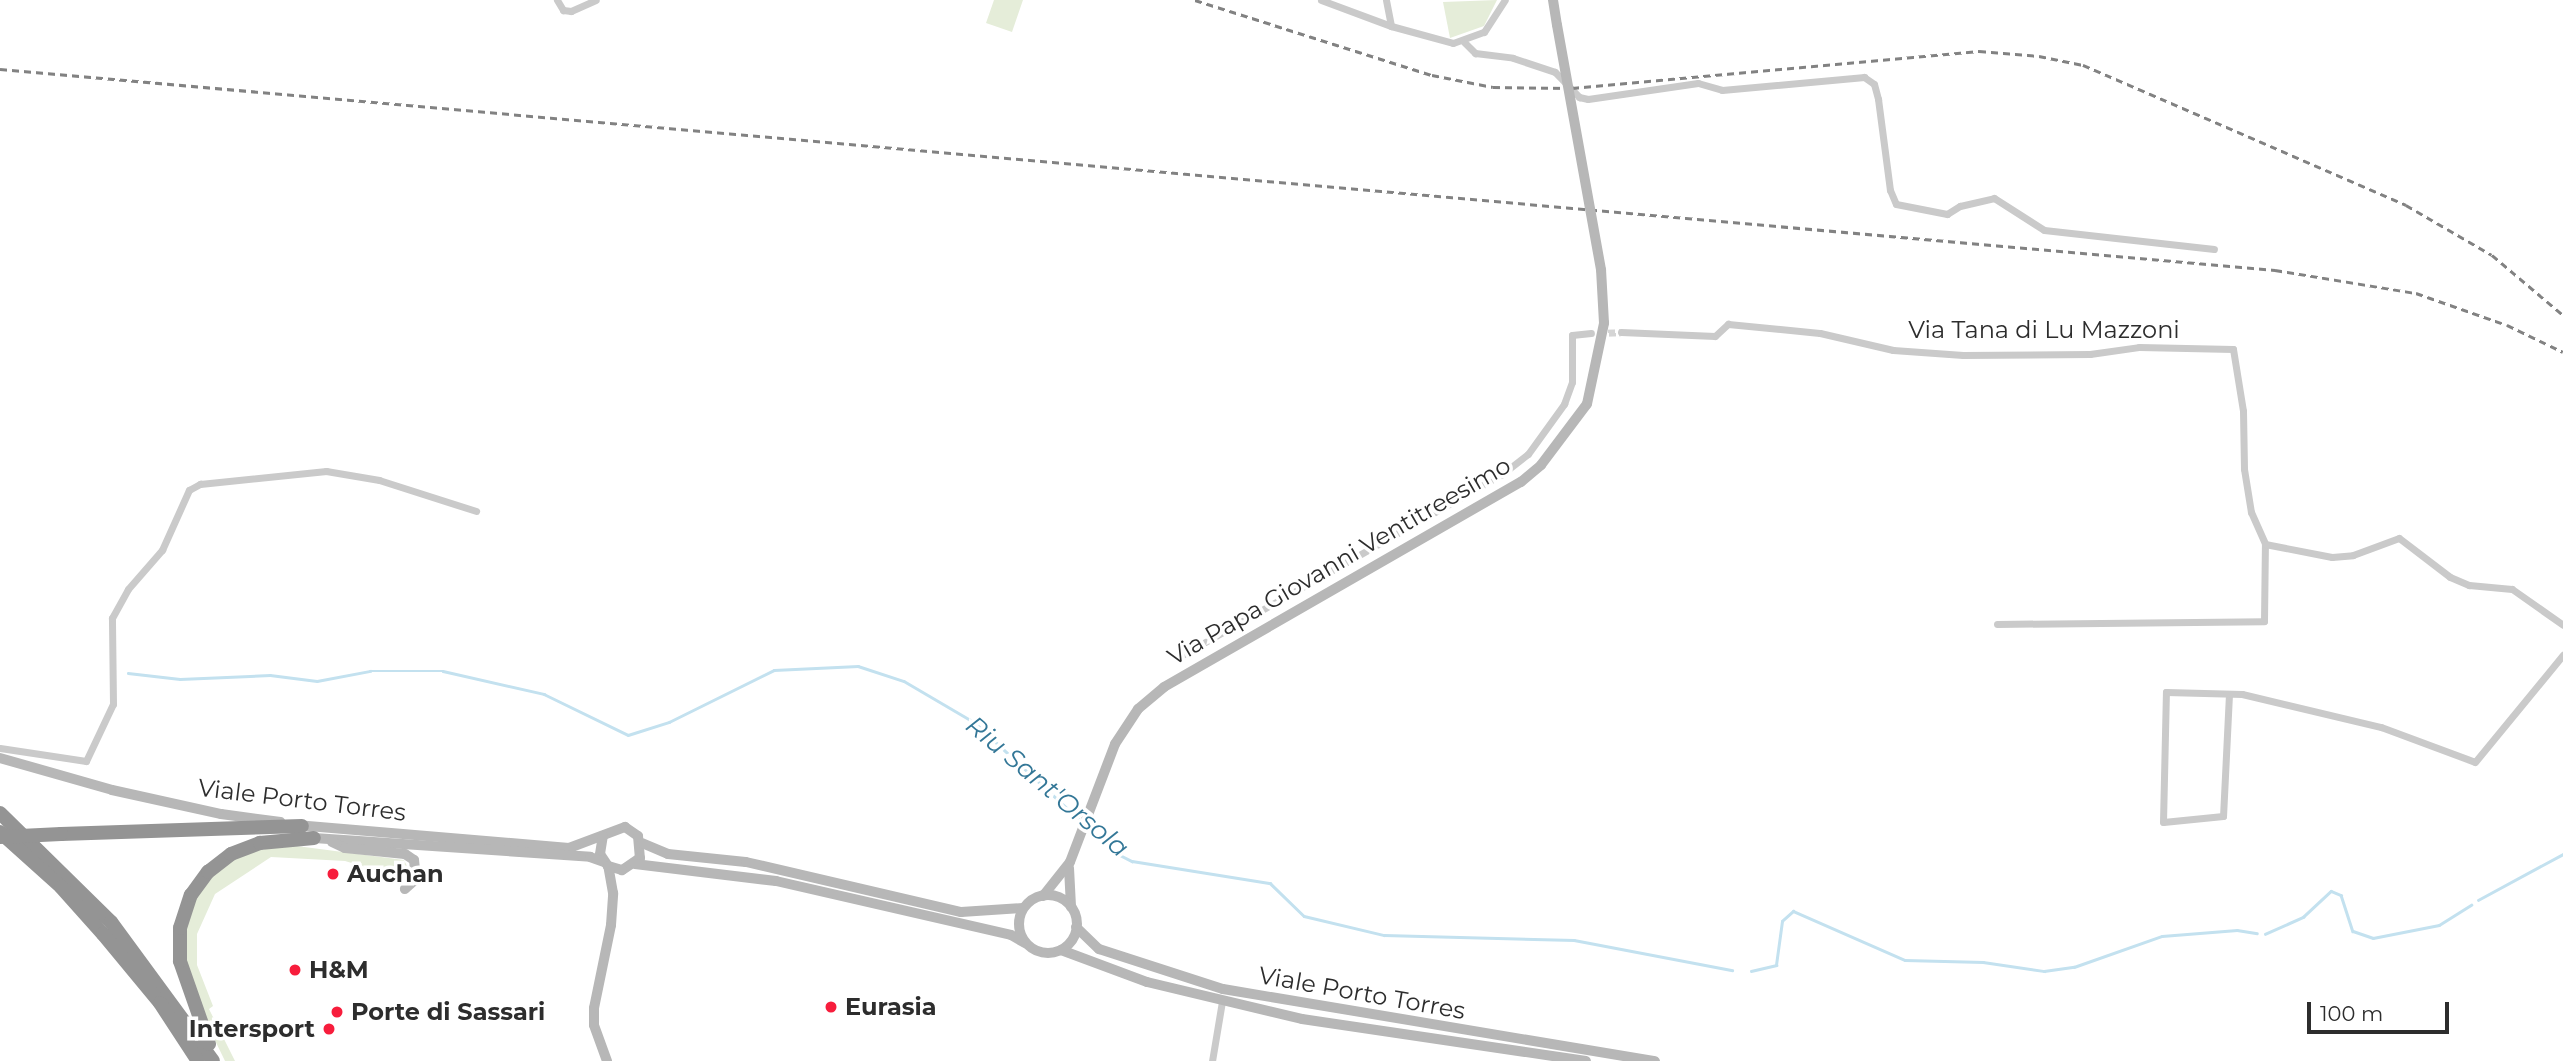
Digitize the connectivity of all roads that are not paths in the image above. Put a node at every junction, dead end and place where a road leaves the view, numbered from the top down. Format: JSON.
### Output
{"nodes":[{"id":1,"x":556,"y":0,"type":"edge"},
{"id":2,"x":596,"y":0,"type":"edge"},
{"id":3,"x":1321,"y":0,"type":"edge"},
{"id":4,"x":1386,"y":0,"type":"edge"},
{"id":5,"x":1505,"y":0,"type":"edge"},
{"id":6,"x":1553,"y":0,"type":"edge"},
{"id":7,"x":1391,"y":26,"type":"junction"},
{"id":8,"x":1464,"y":42,"type":"junction"},
{"id":9,"x":2214,"y":248,"type":"dead end"},
{"id":10,"x":1621,"y":332,"type":"tunnel mouth"},
{"id":11,"x":1591,"y":333,"type":"tunnel mouth"},
{"id":12,"x":476,"y":511,"type":"dead end"},
{"id":13,"x":2265,"y":544,"type":"junction"},
{"id":14,"x":1305,"y":589,"type":"junction"},
{"id":15,"x":1308,"y":604,"type":"junction"},
{"id":16,"x":1997,"y":624,"type":"dead end"},
{"id":17,"x":2563,"y":625,"type":"edge"},
{"id":18,"x":2563,"y":655,"type":"edge"},
{"id":19,"x":1177,"y":658,"type":"dead end"},
{"id":20,"x":2229,"y":694,"type":"junction"},
{"id":21,"x":0,"y":748,"type":"edge"},
{"id":22,"x":0,"y":758,"type":"edge"},
{"id":23,"x":0,"y":813,"type":"edge"},
{"id":24,"x":302,"y":826,"type":"junction"},
{"id":25,"x":258,"y":831,"type":"junction"},
{"id":26,"x":0,"y":835,"type":"edge"},
{"id":27,"x":603,"y":836,"type":"junction"},
{"id":28,"x":320,"y":839,"type":"junction"},
{"id":29,"x":642,"y":843,"type":"junction"},
{"id":30,"x":1070,"y":862,"type":"junction"},
{"id":31,"x":606,"y":864,"type":"junction"},
{"id":32,"x":635,"y":864,"type":"junction"},
{"id":33,"x":622,"y":870,"type":"junction"},
{"id":34,"x":405,"y":890,"type":"dead end"},
{"id":35,"x":613,"y":893,"type":"junction"},
{"id":36,"x":1043,"y":896,"type":"junction"},
{"id":37,"x":1071,"y":907,"type":"junction"},
{"id":38,"x":1023,"y":908,"type":"junction"},
{"id":39,"x":1076,"y":927,"type":"junction"},
{"id":40,"x":1025,"y":943,"type":"junction"},
{"id":41,"x":1061,"y":950,"type":"junction"},
{"id":42,"x":1222,"y":1001,"type":"junction"},
{"id":43,"x":198,"y":1061,"type":"edge"},
{"id":44,"x":215,"y":1061,"type":"edge"},
{"id":45,"x":607,"y":1061,"type":"edge"},
{"id":46,"x":1213,"y":1061,"type":"edge"},
{"id":47,"x":1586,"y":1061,"type":"edge"},
{"id":48,"x":1655,"y":1061,"type":"edge"}],
"edges":[{"from":1,"to":2,"type":"street"},
{"from":3,"to":7,"type":"street"},
{"from":4,"to":7,"type":"street"},
{"from":5,"to":8,"type":"street"},
{"from":6,"to":15,"type":"main road","name":"Via Papa Giovanni Ventitreesimo","bridge":true},
{"from":7,"to":8,"type":"street"},
{"from":8,"to":9,"type":"street"},
{"from":10,"to":13,"type":"street","name":"Via Tana di Lu Mazzoni"},
{"from":11,"to":14,"type":"street"},
{"from":12,"to":21,"type":"street"},
{"from":13,"to":16,"type":"street","name":"Via Tana di Lu Mazzoni"},
{"from":13,"to":17,"type":"street"},
{"from":14,"to":15,"type":"street"},
{"from":14,"to":19,"type":"street"},
{"from":15,"to":30,"type":"main road","name":"Via Papa Giovanni Ventitreesimo"},
{"from":18,"to":20,"type":"street"},
{"from":20,"to":20,"type":"street"},
{"from":22,"to":24,"type":"main road","name":"Viale Porto Torres"},
{"from":23,"to":44,"type":"highway"},
{"from":24,"to":25,"type":"highway"},
{"from":24,"to":27,"type":"main road","name":"Viale Porto Torres"},
{"from":25,"to":26,"type":"highway","bridge":true},
{"from":25,"to":28,"type":"highway"},
{"from":26,"to":43,"type":"highway"},
{"from":27,"to":29,"type":"main road"},
{"from":27,"to":31,"type":"main road"},
{"from":28,"to":31,"type":"main road","name":"Viale Porto Torres"},
{"from":28,"to":34,"type":"main road"},
{"from":28,"to":44,"type":"highway"},
{"from":29,"to":32,"type":"main road"},
{"from":29,"to":38,"type":"main road"},
{"from":30,"to":36,"type":"main road","name":"Via Papa Giovanni Ventitreesimo"},
{"from":30,"to":37,"type":"main road","name":"Via Papa Giovanni Ventitreesimo"},
{"from":31,"to":33,"type":"main road"},
{"from":31,"to":35,"type":"main road"},
{"from":32,"to":33,"type":"main road"},
{"from":32,"to":40,"type":"main road"},
{"from":33,"to":35,"type":"main road"},
{"from":35,"to":45,"type":"main road"},
{"from":36,"to":37,"type":"main road"},
{"from":36,"to":38,"type":"main road"},
{"from":37,"to":39,"type":"main road"},
{"from":38,"to":40,"type":"main road"},
{"from":39,"to":41,"type":"main road"},
{"from":39,"to":48,"type":"main road","name":"Viale Porto Torres"},
{"from":40,"to":41,"type":"main road"},
{"from":41,"to":42,"type":"main road","name":"Viale Porto Torres"},
{"from":42,"to":46,"type":"street"},
{"from":42,"to":47,"type":"main road","name":"Viale Porto Torres"}]}
